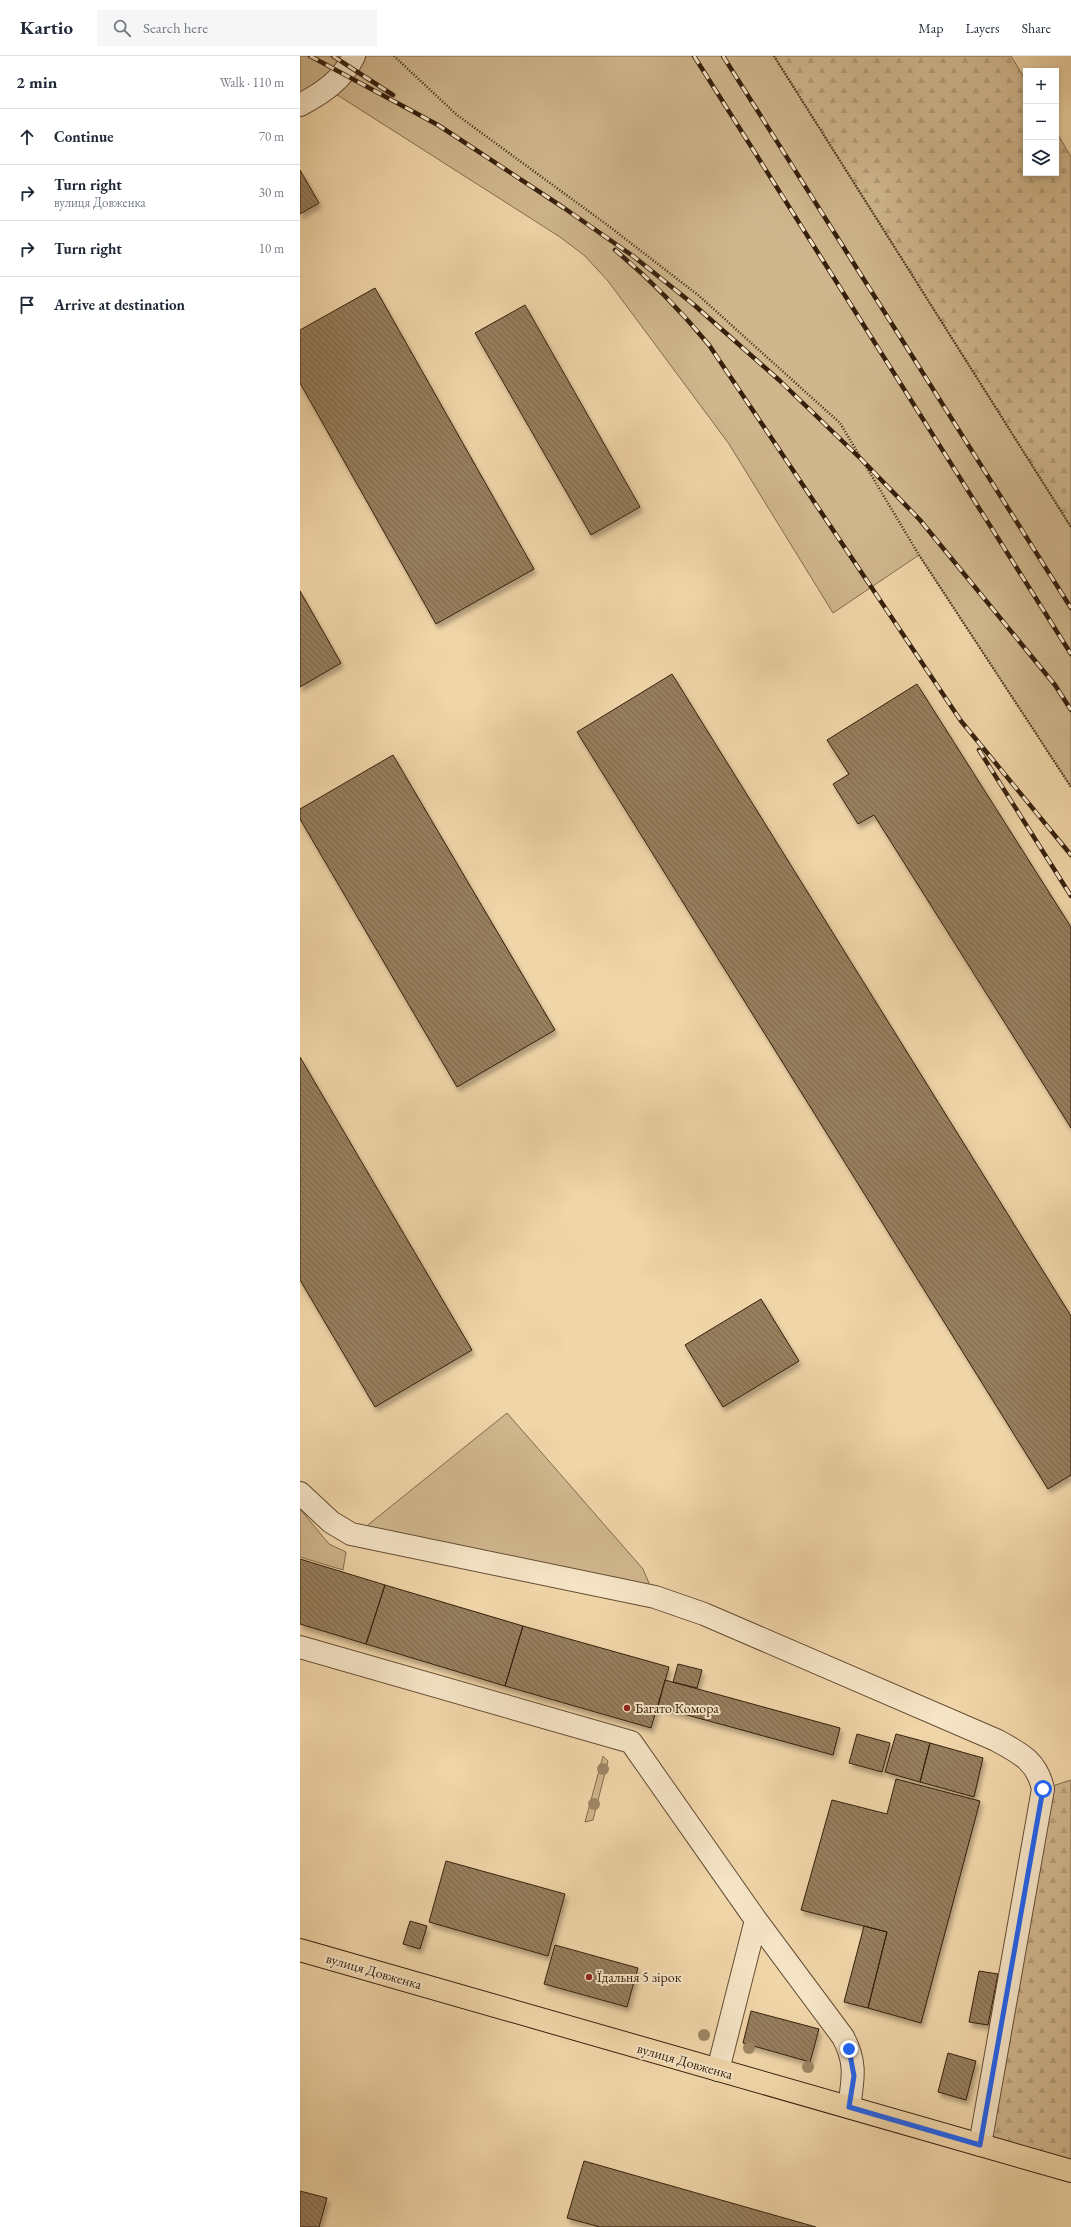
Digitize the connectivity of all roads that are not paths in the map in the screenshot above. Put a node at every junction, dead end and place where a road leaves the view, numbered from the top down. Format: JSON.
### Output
{"nodes":[{"id":1,"x":354,"y":56,"type":"edge"},
{"id":2,"x":300,"y":105,"type":"edge"},
{"id":3,"x":300,"y":1493,"type":"edge"},
{"id":4,"x":300,"y":1647,"type":"edge"},
{"id":5,"x":756,"y":1920,"type":"junction"},
{"id":6,"x":300,"y":1950,"type":"edge"},
{"id":7,"x":718,"y":2070,"type":"junction"},
{"id":8,"x":849,"y":2107,"type":"junction"},
{"id":9,"x":980,"y":2145,"type":"junction"},
{"id":10,"x":1071,"y":2171,"type":"edge"}],
"edges":[{"from":1,"to":2,"type":"street"},
{"from":3,"to":9,"type":"street"},
{"from":4,"to":5,"type":"street"},
{"from":5,"to":7,"type":"street"},
{"from":5,"to":8,"type":"street"},
{"from":6,"to":7,"type":"main road","name":"вулиця Довженка"},
{"from":7,"to":8,"type":"main road","name":"вулиця Довженка"},
{"from":8,"to":9,"type":"main road","name":"вулиця Довженка"},
{"from":9,"to":10,"type":"main road","name":"вулиця Довженка"}]}
